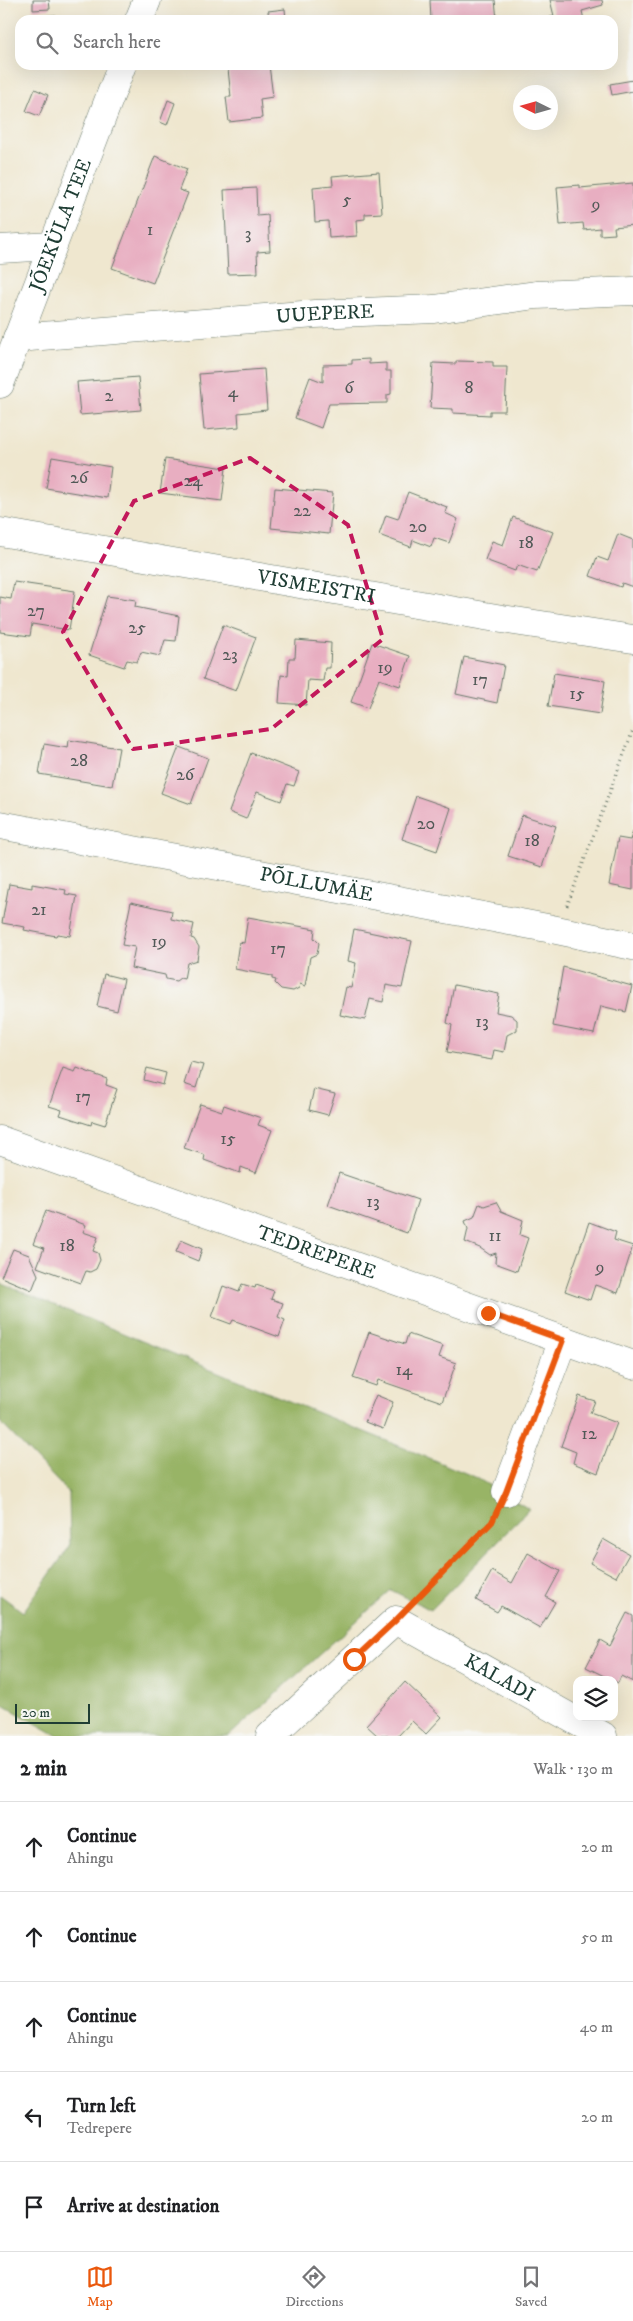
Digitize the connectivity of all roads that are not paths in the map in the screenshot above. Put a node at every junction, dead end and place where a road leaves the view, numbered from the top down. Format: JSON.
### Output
{"nodes":[{"id":1,"x":146,"y":0,"type":"edge"},
{"id":2,"x":141,"y":15,"type":"edge"},
{"id":3,"x":120,"y":70,"type":"edge"},
{"id":4,"x":52,"y":246,"type":"junction"},
{"id":5,"x":0,"y":249,"type":"edge"},
{"id":6,"x":633,"y":291,"type":"edge"},
{"id":7,"x":17,"y":338,"type":"junction"},
{"id":8,"x":0,"y":384,"type":"edge"},
{"id":9,"x":0,"y":532,"type":"edge"},
{"id":10,"x":633,"y":639,"type":"edge"},
{"id":11,"x":0,"y":825,"type":"edge"},
{"id":12,"x":633,"y":946,"type":"edge"},
{"id":13,"x":0,"y":1140,"type":"edge"},
{"id":14,"x":563,"y":1340,"type":"junction"},
{"id":15,"x":633,"y":1365,"type":"edge"},
{"id":16,"x":506,"y":1492,"type":"road end"},
{"id":17,"x":270,"y":1736,"type":"edge"},
{"id":18,"x":603,"y":1736,"type":"edge"}],
"edges":[{"from":1,"to":2,"type":"street"},
{"from":3,"to":4,"type":"street","name":"JÕEKÜLA TEE"},
{"from":4,"to":5,"type":"street"},
{"from":4,"to":7,"type":"street","name":"JÕEKÜLA TEE"},
{"from":6,"to":7,"type":"street","name":"UUEPERE"},
{"from":7,"to":8,"type":"street","name":"JÕEKÜLA TEE"},
{"from":9,"to":10,"type":"street","name":"VISMEISTRI"},
{"from":11,"to":12,"type":"street","name":"PÕLLUMÄE"},
{"from":13,"to":14,"type":"street","name":"TEDREPERE"},
{"from":14,"to":15,"type":"street","name":"TEDREPERE"},
{"from":14,"to":16,"type":"street"},
{"from":17,"to":18,"type":"street","name":"KALADI"}]}
